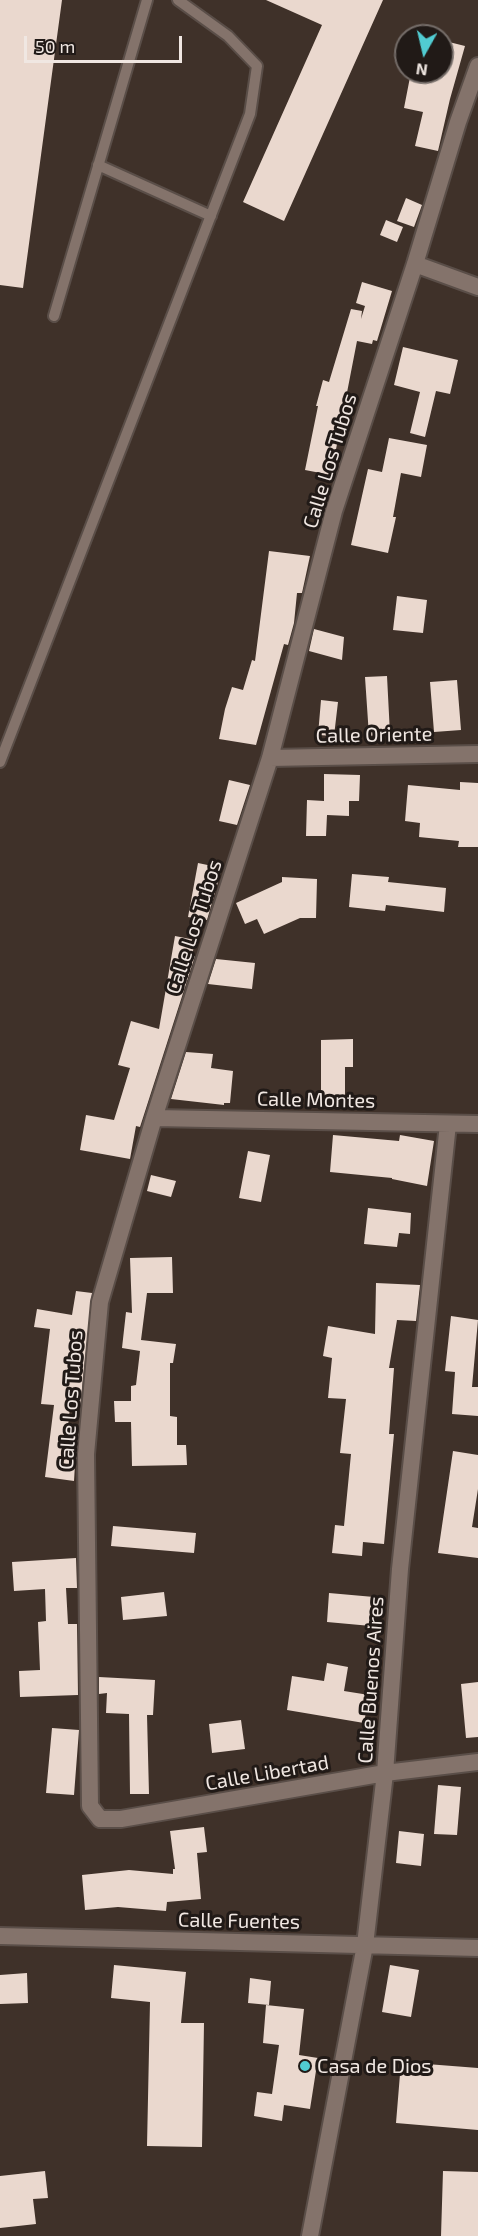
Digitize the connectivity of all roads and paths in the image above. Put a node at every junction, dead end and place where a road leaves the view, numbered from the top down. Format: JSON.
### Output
{"nodes":[{"id":1,"x":147,"y":0,"type":"edge"},
{"id":2,"x":178,"y":0,"type":"edge"},
{"id":3,"x":478,"y":66,"type":"edge"},
{"id":4,"x":98,"y":165,"type":"junction"},
{"id":5,"x":211,"y":216,"type":"junction"},
{"id":6,"x":416,"y":264,"type":"junction"},
{"id":7,"x":478,"y":287,"type":"edge"},
{"id":8,"x":54,"y":316,"type":"dead end"},
{"id":9,"x":478,"y":754,"type":"edge"},
{"id":10,"x":270,"y":758,"type":"junction"},
{"id":11,"x":0,"y":762,"type":"edge"},
{"id":12,"x":154,"y":1118,"type":"junction"},
{"id":13,"x":448,"y":1124,"type":"junction"},
{"id":14,"x":478,"y":1124,"type":"edge"},
{"id":15,"x":478,"y":1762,"type":"edge"},
{"id":16,"x":385,"y":1773,"type":"junction"},
{"id":17,"x":100,"y":1819,"type":"joint"},
{"id":18,"x":0,"y":1936,"type":"edge"},
{"id":19,"x":365,"y":1945,"type":"junction"},
{"id":20,"x":478,"y":1948,"type":"edge"},
{"id":21,"x":310,"y":2236,"type":"edge"}],
"edges":[{"from":1,"to":4,"type":"lane"},
{"from":2,"to":5,"type":"lane"},
{"from":3,"to":6,"type":"street","name":"Calle Los Tubos"},
{"from":4,"to":5,"type":"lane"},
{"from":4,"to":8,"type":"lane"},
{"from":5,"to":11,"type":"lane"},
{"from":6,"to":7,"type":"street"},
{"from":6,"to":10,"type":"street","name":"Calle Los Tubos"},
{"from":9,"to":10,"type":"street","name":"Calle Oriente"},
{"from":10,"to":12,"type":"street","name":"Calle Los Tubos"},
{"from":12,"to":13,"type":"street","name":"Calle Montes"},
{"from":12,"to":17,"type":"street","name":"Calle Los Tubos"},
{"from":13,"to":14,"type":"street","name":"Calle Montes"},
{"from":13,"to":16,"type":"street","name":"Calle Buenos Aires"},
{"from":15,"to":16,"type":"street","name":"Calle Libertad"},
{"from":16,"to":17,"type":"street","name":"Calle Libertad"},
{"from":16,"to":19,"type":"street","name":"Calle Buenos Aires"},
{"from":18,"to":19,"type":"street","name":"Calle Fuentes"},
{"from":19,"to":20,"type":"street","name":"Calle Fuentes"},
{"from":19,"to":21,"type":"street","name":"Calle Buenos Aires"}]}
